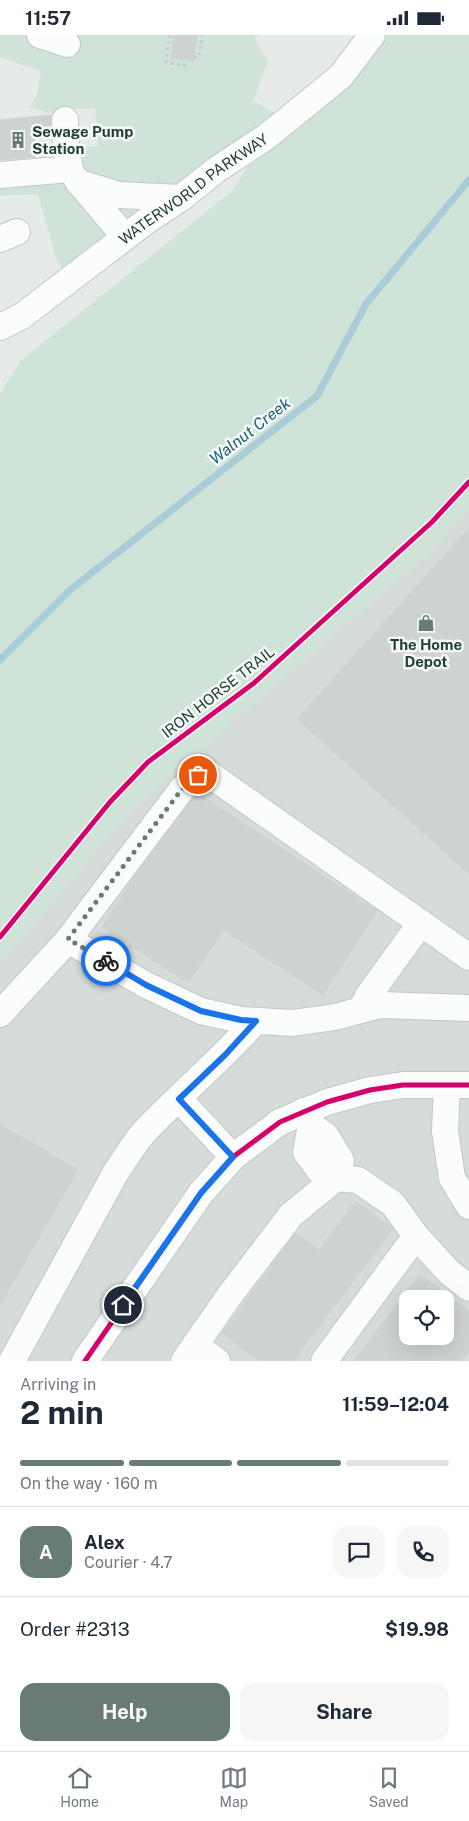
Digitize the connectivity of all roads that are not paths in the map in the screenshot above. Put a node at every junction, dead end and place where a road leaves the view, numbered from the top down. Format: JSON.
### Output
{"nodes":[{"id":1,"x":40,"y":35,"type":"edge"},
{"id":2,"x":372,"y":35,"type":"edge"},
{"id":3,"x":67,"y":45,"type":"dead end"},
{"id":4,"x":64,"y":120,"type":"dead end"},
{"id":5,"x":0,"y":175,"type":"edge"},
{"id":6,"x":75,"y":176,"type":"junction"},
{"id":7,"x":181,"y":198,"type":"junction"},
{"id":8,"x":125,"y":237,"type":"junction"},
{"id":9,"x":0,"y":327,"type":"edge"},
{"id":10,"x":421,"y":923,"type":"junction"},
{"id":11,"x":68,"y":939,"type":"junction"},
{"id":12,"x":469,"y":957,"type":"edge"},
{"id":13,"x":469,"y":1008,"type":"edge"},
{"id":14,"x":361,"y":1010,"type":"junction"},
{"id":15,"x":0,"y":1014,"type":"edge"},
{"id":16,"x":256,"y":1021,"type":"junction"},
{"id":17,"x":458,"y":1085,"type":"edge"},
{"id":18,"x":179,"y":1099,"type":"junction"},
{"id":19,"x":308,"y":1118,"type":"junction"},
{"id":20,"x":233,"y":1157,"type":"junction"},
{"id":21,"x":336,"y":1178,"type":"junction"},
{"id":22,"x":469,"y":1206,"type":"edge"},
{"id":23,"x":416,"y":1236,"type":"junction"},
{"id":24,"x":469,"y":1288,"type":"edge"},
{"id":25,"x":190,"y":1353,"type":"edge"},
{"id":26,"x":12,"y":1361,"type":"edge"},
{"id":27,"x":85,"y":1361,"type":"edge"},
{"id":28,"x":217,"y":1361,"type":"edge"},
{"id":29,"x":324,"y":1361,"type":"edge"}],
"edges":[{"from":1,"to":3,"type":"street"},
{"from":2,"to":7,"type":"street","name":"WATERWORLD PARKWAY"},
{"from":4,"to":6,"type":"street"},
{"from":5,"to":6,"type":"street"},
{"from":6,"to":7,"type":"street"},
{"from":6,"to":8,"type":"street"},
{"from":7,"to":8,"type":"street","name":"WATERWORLD PARKWAY"},
{"from":8,"to":9,"type":"street","name":"WATERWORLD PARKWAY"},
{"from":10,"to":11,"type":"street"},
{"from":10,"to":12,"type":"street"},
{"from":10,"to":14,"type":"street"},
{"from":11,"to":15,"type":"street"},
{"from":11,"to":16,"type":"street"},
{"from":13,"to":14,"type":"street"},
{"from":14,"to":16,"type":"street"},
{"from":16,"to":18,"type":"street"},
{"from":17,"to":19,"type":"street"},
{"from":17,"to":22,"type":"street"},
{"from":18,"to":20,"type":"street"},
{"from":18,"to":26,"type":"street"},
{"from":19,"to":20,"type":"street"},
{"from":19,"to":21,"type":"street"},
{"from":20,"to":27,"type":"street"},
{"from":21,"to":23,"type":"street"},
{"from":21,"to":25,"type":"street"},
{"from":23,"to":24,"type":"street"},
{"from":23,"to":29,"type":"street"},
{"from":25,"to":28,"type":"street"}]}
